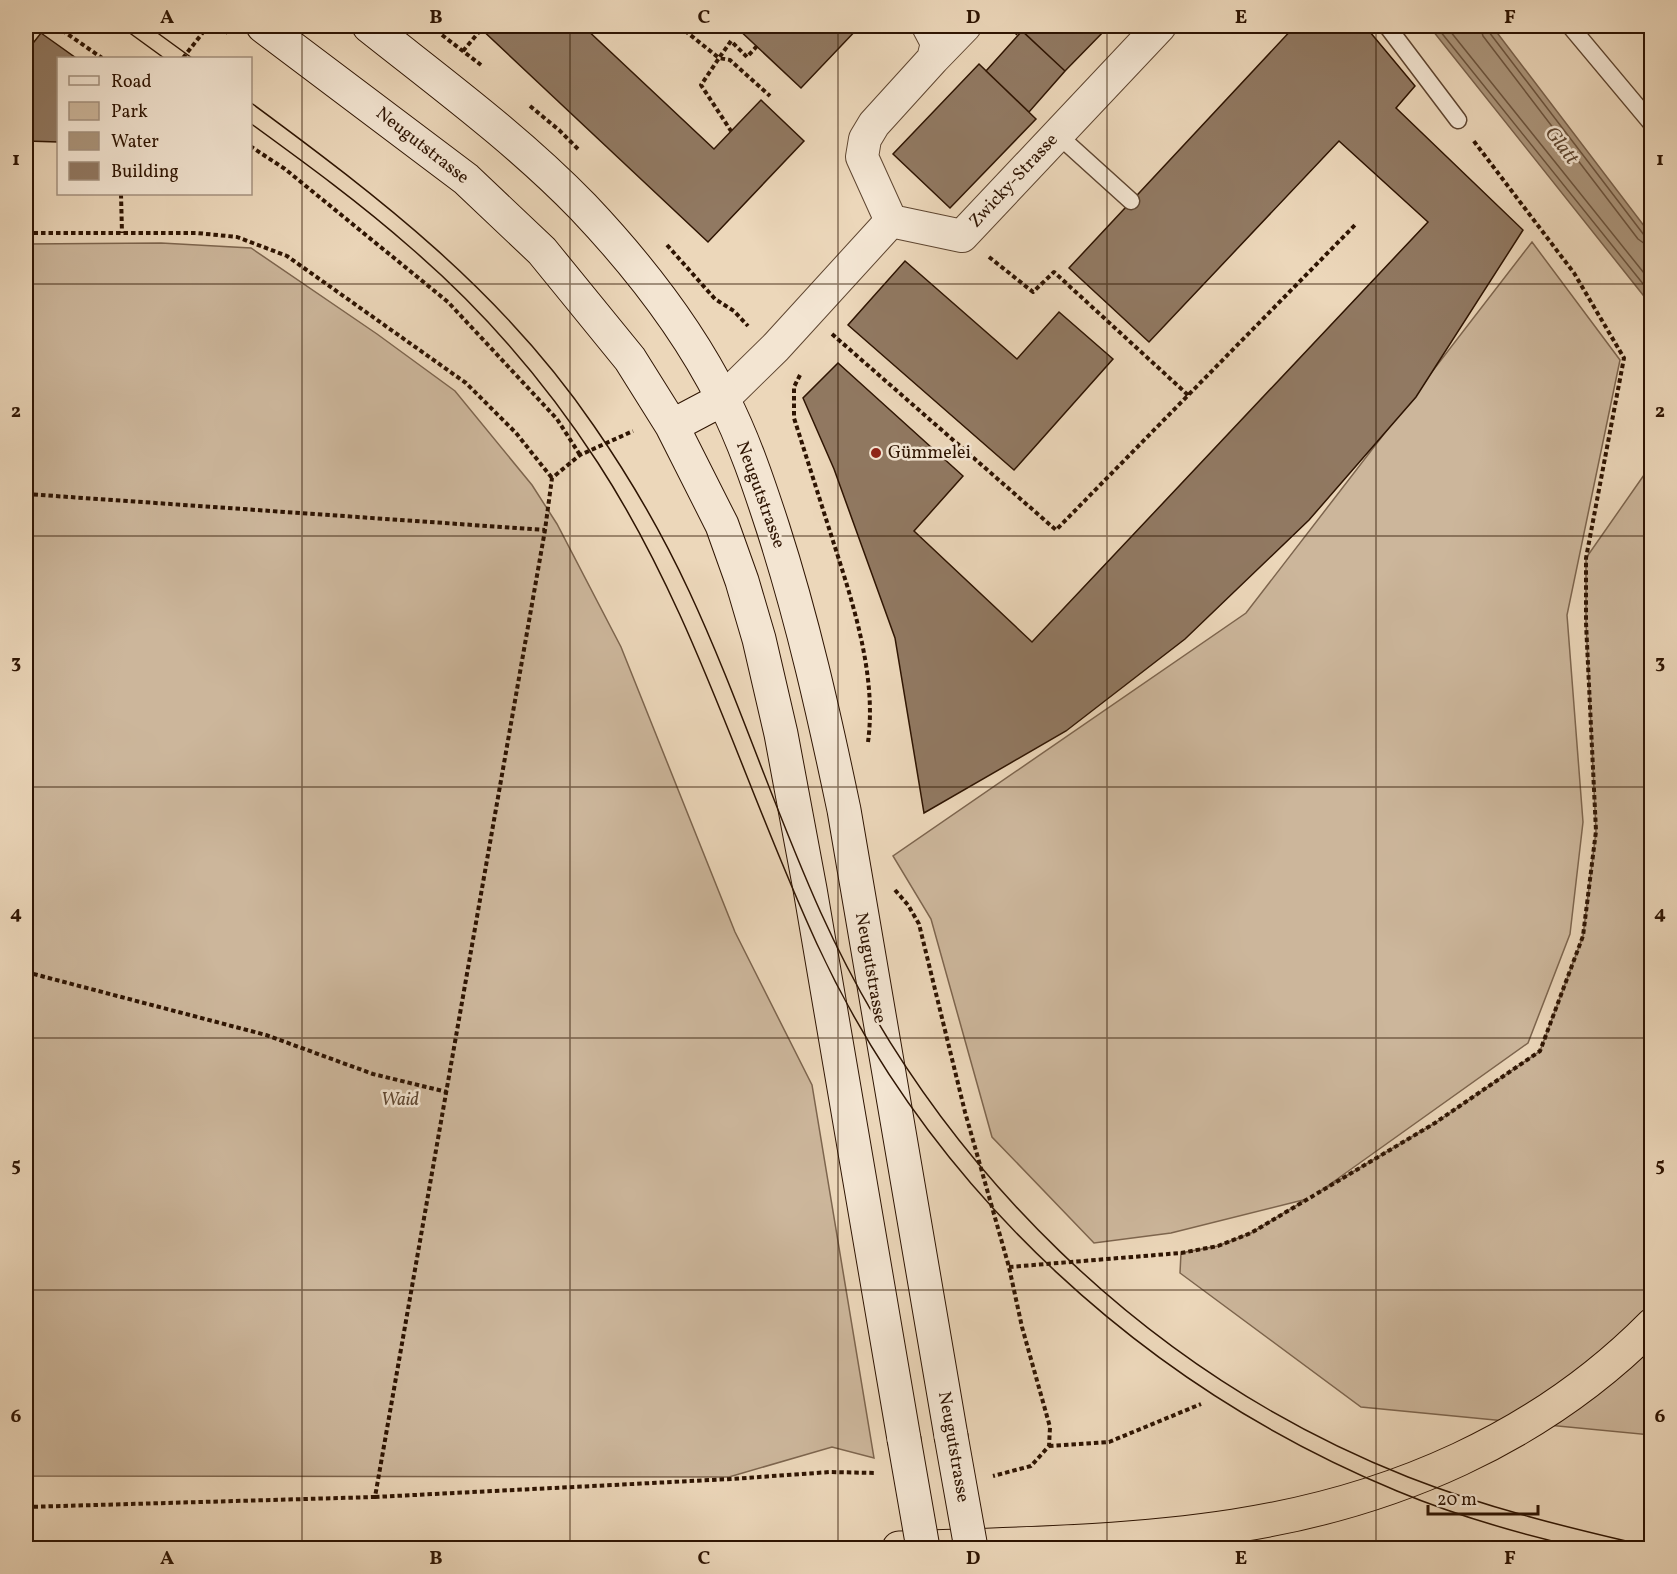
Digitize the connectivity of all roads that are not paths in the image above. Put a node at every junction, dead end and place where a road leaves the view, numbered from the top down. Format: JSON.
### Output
{"nodes":[{"id":1,"x":369,"y":26,"type":"edge"},
{"id":2,"x":928,"y":26,"type":"edge"},
{"id":3,"x":965,"y":26,"type":"edge"},
{"id":4,"x":1160,"y":26,"type":"edge"},
{"id":5,"x":1387,"y":26,"type":"edge"},
{"id":6,"x":1570,"y":26,"type":"edge"},
{"id":7,"x":250,"y":33,"type":"edge"},
{"id":8,"x":933,"y":59,"type":"junction"},
{"id":9,"x":1458,"y":120,"type":"road end"},
{"id":10,"x":1652,"y":124,"type":"edge"},
{"id":11,"x":1058,"y":135,"type":"junction"},
{"id":12,"x":1131,"y":201,"type":"dead end"},
{"id":13,"x":891,"y":221,"type":"junction"},
{"id":14,"x":723,"y":399,"type":"junction"},
{"id":15,"x":672,"y":426,"type":"junction"},
{"id":16,"x":1652,"y":1325,"type":"edge"},
{"id":17,"x":899,"y":1548,"type":"edge"},
{"id":18,"x":923,"y":1548,"type":"edge"},
{"id":19,"x":971,"y":1548,"type":"edge"}],
"edges":[{"from":1,"to":14,"type":"main road","name":"Neugutstrasse"},
{"from":2,"to":8,"type":"street"},
{"from":3,"to":8,"type":"street"},
{"from":4,"to":11,"type":"street","name":"Zwicky-Strasse"},
{"from":5,"to":9,"type":"lane"},
{"from":6,"to":10,"type":"lane"},
{"from":7,"to":15,"type":"main road","name":"Neugutstrasse"},
{"from":8,"to":13,"type":"street"},
{"from":11,"to":12,"type":"lane"},
{"from":11,"to":13,"type":"street","name":"Zwicky-Strasse"},
{"from":13,"to":14,"type":"street"},
{"from":14,"to":15,"type":"main road"},
{"from":14,"to":19,"type":"main road","name":"Neugutstrasse","bridge":true},
{"from":15,"to":18,"type":"main road","name":"Neugutstrasse","bridge":true},
{"from":16,"to":17,"type":"highway"}]}
